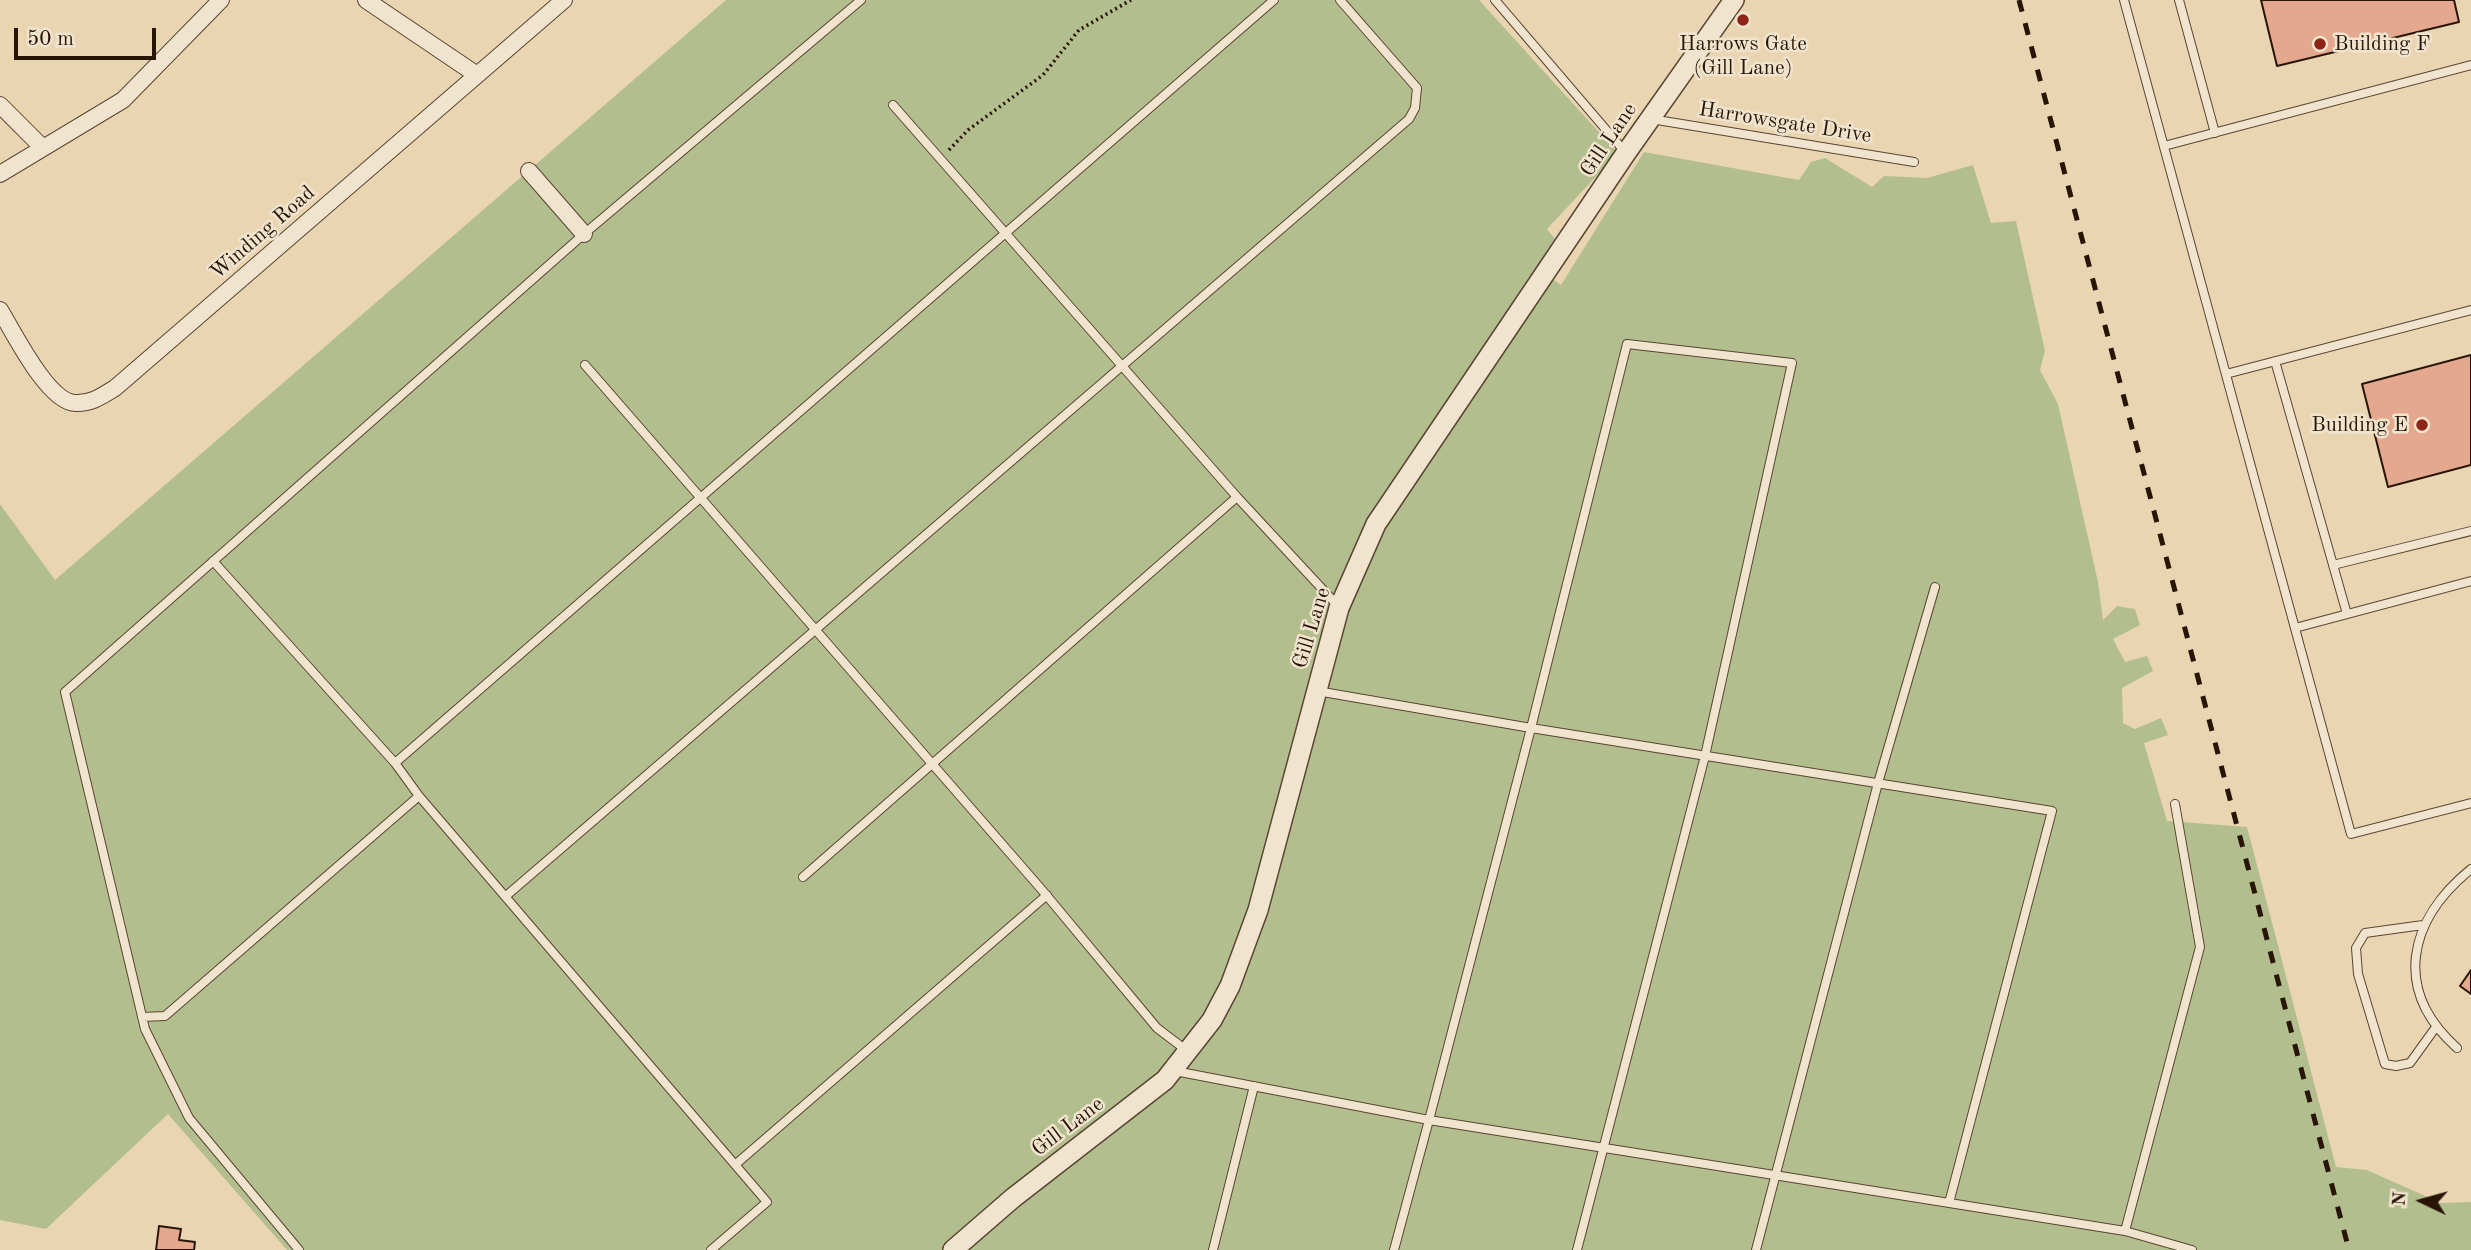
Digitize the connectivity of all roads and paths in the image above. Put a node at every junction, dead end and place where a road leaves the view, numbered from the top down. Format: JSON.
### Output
{"nodes":[{"id":1,"x":221,"y":0,"type":"edge"},
{"id":2,"x":366,"y":0,"type":"edge"},
{"id":3,"x":564,"y":0,"type":"edge"},
{"id":4,"x":861,"y":0,"type":"edge"},
{"id":5,"x":1130,"y":0,"type":"edge"},
{"id":6,"x":1274,"y":0,"type":"edge"},
{"id":7,"x":1340,"y":0,"type":"edge"},
{"id":8,"x":1496,"y":0,"type":"edge"},
{"id":9,"x":1734,"y":0,"type":"edge"},
{"id":10,"x":2124,"y":0,"type":"edge"},
{"id":11,"x":2179,"y":0,"type":"edge"},
{"id":12,"x":2471,"y":65,"type":"edge"},
{"id":13,"x":477,"y":75,"type":"junction"},
{"id":14,"x":0,"y":105,"type":"edge"},
{"id":15,"x":893,"y":105,"type":"dead end"},
{"id":16,"x":1650,"y":118,"type":"junction"},
{"id":17,"x":2215,"y":133,"type":"junction"},
{"id":18,"x":2164,"y":146,"type":"junction"},
{"id":19,"x":42,"y":147,"type":"junction"},
{"id":20,"x":1626,"y":153,"type":"junction"},
{"id":21,"x":940,"y":159,"type":"junction"},
{"id":22,"x":1914,"y":162,"type":"dead end"},
{"id":23,"x":529,"y":171,"type":"dead end"},
{"id":24,"x":0,"y":174,"type":"edge"},
{"id":25,"x":1004,"y":233,"type":"junction"},
{"id":26,"x":584,"y":234,"type":"junction"},
{"id":27,"x":0,"y":310,"type":"edge"},
{"id":28,"x":2471,"y":310,"type":"edge"},
{"id":29,"x":2275,"y":361,"type":"junction"},
{"id":30,"x":586,"y":365,"type":"dead end"},
{"id":31,"x":1121,"y":369,"type":"junction"},
{"id":32,"x":2226,"y":374,"type":"junction"},
{"id":33,"x":700,"y":497,"type":"junction"},
{"id":34,"x":1237,"y":497,"type":"junction"},
{"id":35,"x":2471,"y":531,"type":"edge"},
{"id":36,"x":213,"y":561,"type":"junction"},
{"id":37,"x":2333,"y":565,"type":"junction"},
{"id":38,"x":2471,"y":581,"type":"edge"},
{"id":39,"x":1935,"y":587,"type":"dead end"},
{"id":40,"x":1339,"y":608,"type":"junction"},
{"id":41,"x":2347,"y":614,"type":"junction"},
{"id":42,"x":2295,"y":628,"type":"junction"},
{"id":43,"x":817,"y":631,"type":"junction"},
{"id":44,"x":1317,"y":691,"type":"junction"},
{"id":45,"x":1531,"y":727,"type":"junction"},
{"id":46,"x":1705,"y":755,"type":"junction"},
{"id":47,"x":395,"y":763,"type":"junction"},
{"id":48,"x":932,"y":764,"type":"junction"},
{"id":49,"x":1878,"y":783,"type":"junction"},
{"id":50,"x":419,"y":796,"type":"junction"},
{"id":51,"x":2471,"y":803,"type":"edge"},
{"id":52,"x":2175,"y":804,"type":"dead end"},
{"id":53,"x":2471,"y":869,"type":"edge"},
{"id":54,"x":803,"y":877,"type":"dead end"},
{"id":55,"x":1046,"y":895,"type":"junction"},
{"id":56,"x":506,"y":896,"type":"junction"},
{"id":57,"x":2423,"y":926,"type":"junction"},
{"id":58,"x":142,"y":1017,"type":"junction"},
{"id":59,"x":2436,"y":1027,"type":"junction"},
{"id":60,"x":2457,"y":1048,"type":"dead end"},
{"id":61,"x":1189,"y":1052,"type":"junction"},
{"id":62,"x":1173,"y":1071,"type":"junction"},
{"id":63,"x":1254,"y":1087,"type":"junction"},
{"id":64,"x":1429,"y":1120,"type":"junction"},
{"id":65,"x":1603,"y":1148,"type":"junction"},
{"id":66,"x":736,"y":1164,"type":"junction"},
{"id":67,"x":1776,"y":1176,"type":"junction"},
{"id":68,"x":1949,"y":1203,"type":"junction"},
{"id":69,"x":2125,"y":1231,"type":"junction"},
{"id":70,"x":299,"y":1250,"type":"edge"},
{"id":71,"x":711,"y":1250,"type":"edge"},
{"id":72,"x":953,"y":1250,"type":"edge"},
{"id":73,"x":1213,"y":1250,"type":"edge"},
{"id":74,"x":1394,"y":1250,"type":"edge"},
{"id":75,"x":1577,"y":1250,"type":"edge"},
{"id":76,"x":1756,"y":1250,"type":"edge"},
{"id":77,"x":2192,"y":1250,"type":"edge"}],
"edges":[{"from":1,"to":19,"type":"street"},
{"from":2,"to":13,"type":"street"},
{"from":3,"to":13,"type":"street","name":"Winding Road"},
{"from":4,"to":26,"type":"lane"},
{"from":5,"to":21,"type":"path"},
{"from":6,"to":25,"type":"lane"},
{"from":7,"to":31,"type":"lane"},
{"from":8,"to":20,"type":"lane"},
{"from":9,"to":16,"type":"street","name":"Gill Lane"},
{"from":10,"to":18,"type":"lane"},
{"from":11,"to":17,"type":"lane"},
{"from":12,"to":17,"type":"lane"},
{"from":13,"to":27,"type":"street","name":"Winding Road"},
{"from":14,"to":19,"type":"street"},
{"from":15,"to":21,"type":"lane"},
{"from":16,"to":20,"type":"street","name":"Gill Lane"},
{"from":16,"to":22,"type":"lane","name":"Harrowsgate Drive"},
{"from":17,"to":18,"type":"lane"},
{"from":18,"to":32,"type":"lane"},
{"from":19,"to":24,"type":"street"},
{"from":20,"to":40,"type":"street","name":"Gill Lane"},
{"from":21,"to":25,"type":"lane"},
{"from":23,"to":26,"type":"street"},
{"from":25,"to":31,"type":"lane"},
{"from":25,"to":33,"type":"lane"},
{"from":26,"to":36,"type":"lane"},
{"from":28,"to":29,"type":"lane"},
{"from":29,"to":32,"type":"lane"},
{"from":29,"to":37,"type":"lane"},
{"from":30,"to":33,"type":"lane"},
{"from":31,"to":34,"type":"lane"},
{"from":31,"to":43,"type":"lane"},
{"from":32,"to":42,"type":"lane"},
{"from":33,"to":43,"type":"lane"},
{"from":33,"to":47,"type":"lane"},
{"from":34,"to":40,"type":"lane"},
{"from":34,"to":48,"type":"lane"},
{"from":35,"to":37,"type":"lane"},
{"from":36,"to":47,"type":"lane"},
{"from":36,"to":58,"type":"lane"},
{"from":37,"to":41,"type":"lane"},
{"from":38,"to":41,"type":"lane"},
{"from":39,"to":49,"type":"lane"},
{"from":40,"to":44,"type":"street","name":"Gill Lane"},
{"from":41,"to":42,"type":"lane"},
{"from":42,"to":51,"type":"lane"},
{"from":43,"to":48,"type":"lane"},
{"from":43,"to":56,"type":"lane"},
{"from":44,"to":45,"type":"lane"},
{"from":44,"to":61,"type":"street","name":"Gill Lane"},
{"from":45,"to":46,"type":"lane"},
{"from":45,"to":46,"type":"lane"},
{"from":45,"to":64,"type":"lane"},
{"from":46,"to":49,"type":"lane"},
{"from":46,"to":65,"type":"lane"},
{"from":47,"to":50,"type":"lane"},
{"from":48,"to":54,"type":"lane"},
{"from":48,"to":55,"type":"lane"},
{"from":49,"to":67,"type":"lane"},
{"from":49,"to":68,"type":"lane"},
{"from":50,"to":56,"type":"lane"},
{"from":50,"to":58,"type":"lane"},
{"from":52,"to":69,"type":"lane"},
{"from":53,"to":57,"type":"lane"},
{"from":55,"to":61,"type":"lane"},
{"from":55,"to":66,"type":"lane"},
{"from":56,"to":66,"type":"lane"},
{"from":57,"to":59,"type":"lane"},
{"from":57,"to":59,"type":"lane"},
{"from":58,"to":70,"type":"lane"},
{"from":59,"to":60,"type":"lane"},
{"from":61,"to":62,"type":"street","name":"Gill Lane"},
{"from":62,"to":63,"type":"lane"},
{"from":62,"to":72,"type":"street","name":"Gill Lane"},
{"from":63,"to":64,"type":"lane"},
{"from":63,"to":73,"type":"lane"},
{"from":64,"to":65,"type":"lane"},
{"from":64,"to":74,"type":"lane"},
{"from":65,"to":67,"type":"lane"},
{"from":65,"to":75,"type":"lane"},
{"from":66,"to":71,"type":"lane"},
{"from":67,"to":68,"type":"lane"},
{"from":67,"to":76,"type":"lane"},
{"from":68,"to":69,"type":"lane"},
{"from":69,"to":77,"type":"lane"}]}
